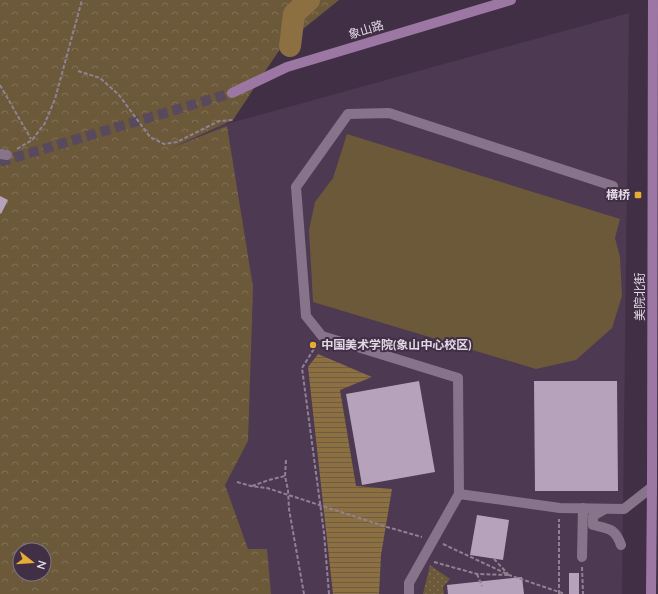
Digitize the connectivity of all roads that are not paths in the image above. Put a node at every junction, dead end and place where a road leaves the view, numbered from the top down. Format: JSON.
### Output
{"nodes":[{"id":1,"x":511,"y":0,"type":"edge"},
{"id":2,"x":653,"y":0,"type":"edge"},
{"id":3,"x":232,"y":93,"type":"tunnel mouth"},
{"id":4,"x":613,"y":186,"type":"dead end"},
{"id":5,"x":655,"y":487,"type":"edge"},
{"id":6,"x":459,"y":494,"type":"junction"},
{"id":7,"x":583,"y":508,"type":"junction"},
{"id":8,"x":605,"y":509,"type":"junction"},
{"id":9,"x":621,"y":545,"type":"dead end"},
{"id":10,"x":582,"y":557,"type":"road end"},
{"id":11,"x":409,"y":594,"type":"edge"},
{"id":12,"x":651,"y":594,"type":"edge"}],
"edges":[{"from":1,"to":3,"type":"street","name":"象山路"},
{"from":2,"to":5,"type":"street","name":"美院北街"},
{"from":4,"to":6,"type":"street"},
{"from":5,"to":8,"type":"street"},
{"from":5,"to":12,"type":"street","name":"美院北街"},
{"from":6,"to":7,"type":"street"},
{"from":6,"to":11,"type":"street"},
{"from":7,"to":8,"type":"street"},
{"from":7,"to":10,"type":"street"},
{"from":8,"to":9,"type":"street"}]}
